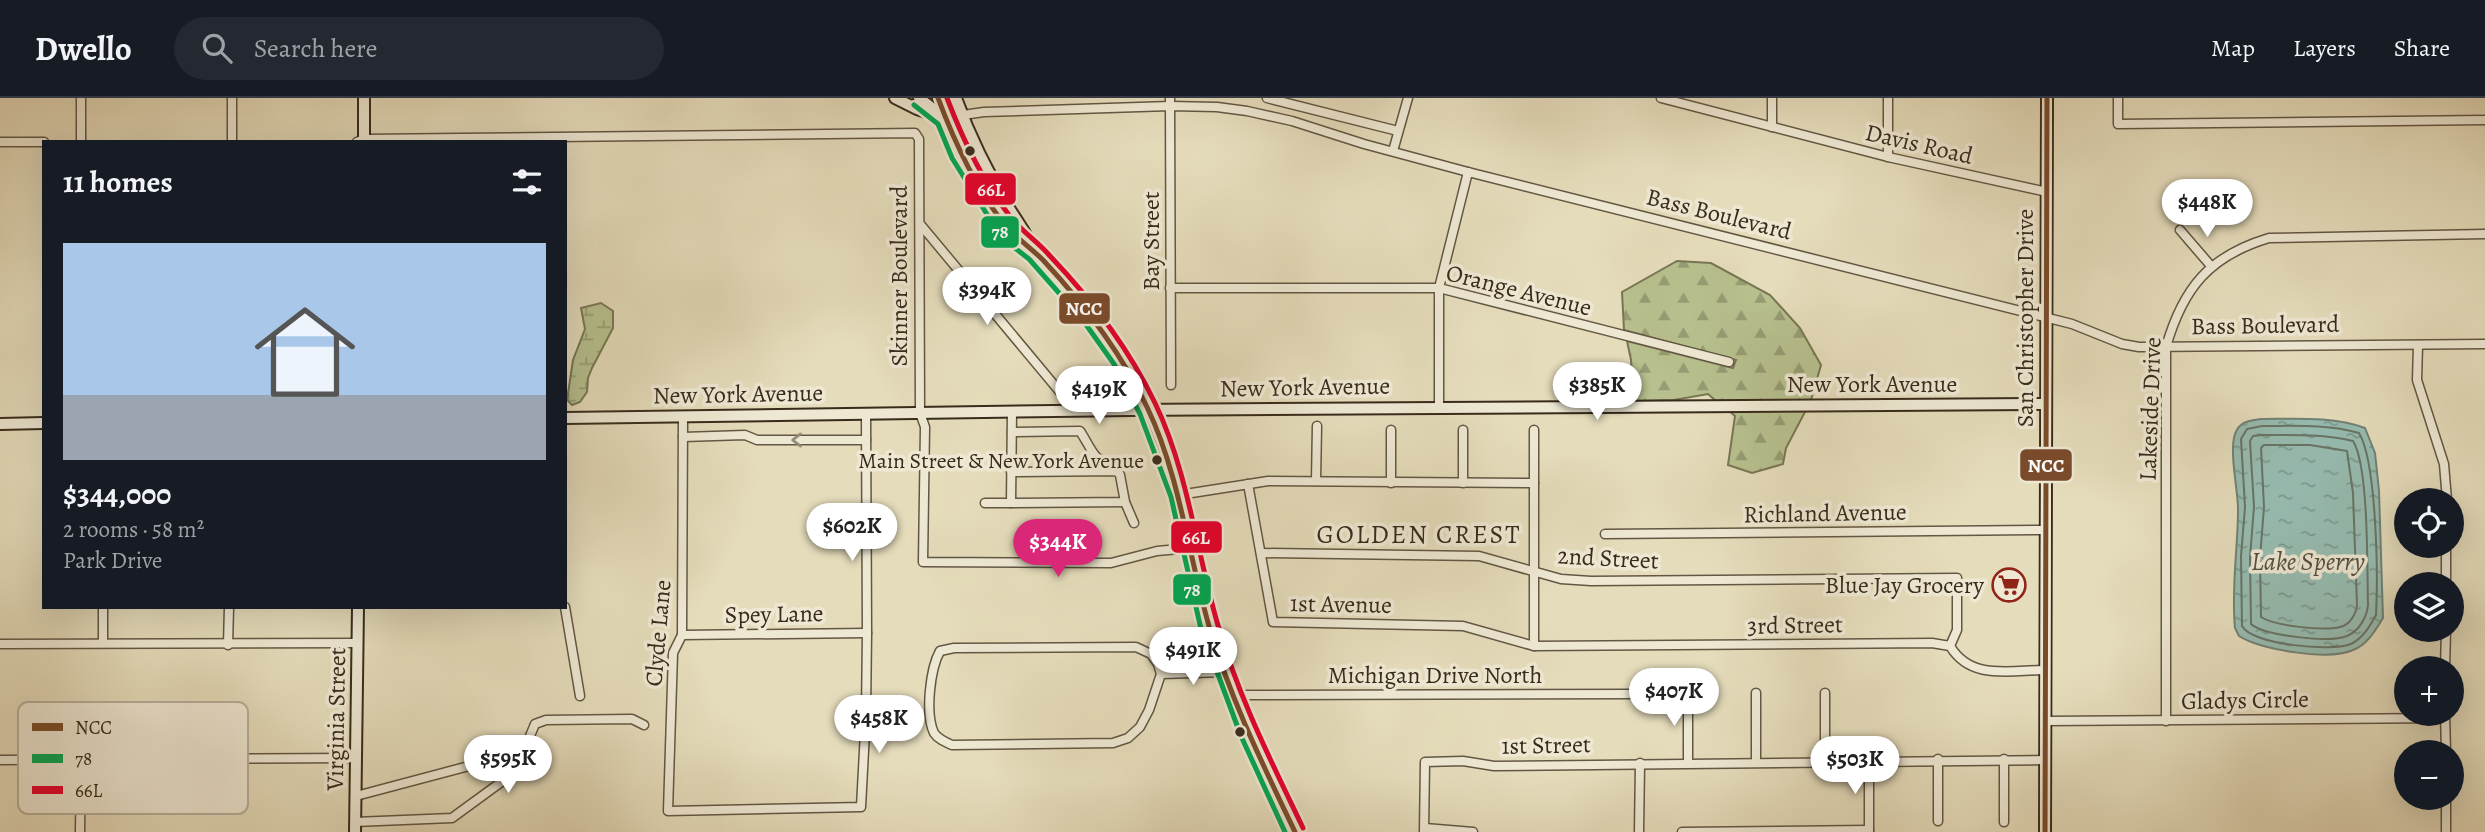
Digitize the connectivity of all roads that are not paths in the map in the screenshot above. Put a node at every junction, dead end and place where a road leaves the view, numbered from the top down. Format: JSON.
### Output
{"nodes":[{"id":1,"x":81,"y":98,"type":"edge"},
{"id":2,"x":232,"y":98,"type":"edge"},
{"id":3,"x":364,"y":98,"type":"edge"},
{"id":4,"x":895,"y":98,"type":"edge"},
{"id":5,"x":919,"y":98,"type":"edge"},
{"id":6,"x":938,"y":98,"type":"edge"},
{"id":7,"x":956,"y":98,"type":"edge"},
{"id":8,"x":1267,"y":98,"type":"edge"},
{"id":9,"x":1408,"y":98,"type":"edge"},
{"id":10,"x":1661,"y":98,"type":"edge"},
{"id":11,"x":1772,"y":98,"type":"edge"},
{"id":12,"x":1888,"y":98,"type":"edge"},
{"id":13,"x":2047,"y":98,"type":"edge"},
{"id":14,"x":2118,"y":98,"type":"edge"},
{"id":15,"x":1170,"y":102,"type":"edge"},
{"id":16,"x":1298,"y":102,"type":"edge"},
{"id":17,"x":962,"y":115,"type":"junction"},
{"id":18,"x":945,"y":118,"type":"junction"},
{"id":19,"x":2485,"y":120,"type":"edge"},
{"id":20,"x":1772,"y":127,"type":"junction"},
{"id":21,"x":1398,"y":131,"type":"junction"},
{"id":22,"x":81,"y":140,"type":"edge"},
{"id":23,"x":232,"y":140,"type":"edge"},
{"id":24,"x":362,"y":140,"type":"edge"},
{"id":25,"x":430,"y":140,"type":"edge"},
{"id":26,"x":0,"y":142,"type":"edge"},
{"id":27,"x":42,"y":142,"type":"edge"},
{"id":28,"x":1393,"y":151,"type":"junction"},
{"id":29,"x":1888,"y":157,"type":"junction"},
{"id":30,"x":1468,"y":172,"type":"junction"},
{"id":31,"x":2047,"y":192,"type":"junction"},
{"id":32,"x":920,"y":224,"type":"junction"},
{"id":33,"x":2180,"y":230,"type":"dead end"},
{"id":34,"x":2485,"y":234,"type":"edge"},
{"id":35,"x":1035,"y":252,"type":"junction"},
{"id":36,"x":2211,"y":266,"type":"junction"},
{"id":37,"x":1170,"y":288,"type":"junction"},
{"id":38,"x":1439,"y":288,"type":"junction"},
{"id":39,"x":2047,"y":319,"type":"junction"},
{"id":40,"x":2485,"y":344,"type":"edge"},
{"id":41,"x":2418,"y":345,"type":"junction"},
{"id":42,"x":2166,"y":347,"type":"junction"},
{"id":43,"x":1729,"y":362,"type":"dead end"},
{"id":44,"x":1171,"y":385,"type":"dead end"},
{"id":45,"x":2045,"y":404,"type":"junction"},
{"id":46,"x":1439,"y":407,"type":"junction"},
{"id":47,"x":1075,"y":410,"type":"junction"},
{"id":48,"x":1148,"y":410,"type":"junction"},
{"id":49,"x":1012,"y":411,"type":"junction"},
{"id":50,"x":866,"y":413,"type":"junction"},
{"id":51,"x":920,"y":413,"type":"junction"},
{"id":52,"x":683,"y":416,"type":"junction"},
{"id":53,"x":567,"y":418,"type":"edge"},
{"id":54,"x":42,"y":423,"type":"edge"},
{"id":55,"x":0,"y":424,"type":"edge"},
{"id":56,"x":1317,"y":426,"type":"dead end"},
{"id":57,"x":1391,"y":430,"type":"dead end"},
{"id":58,"x":1463,"y":430,"type":"dead end"},
{"id":59,"x":1534,"y":430,"type":"dead end"},
{"id":60,"x":1012,"y":432,"type":"junction"},
{"id":61,"x":683,"y":437,"type":"junction"},
{"id":62,"x":866,"y":440,"type":"junction"},
{"id":63,"x":1117,"y":471,"type":"junction"},
{"id":64,"x":1011,"y":472,"type":"junction"},
{"id":65,"x":1316,"y":481,"type":"junction"},
{"id":66,"x":1463,"y":482,"type":"junction"},
{"id":67,"x":1391,"y":483,"type":"junction"},
{"id":68,"x":1534,"y":483,"type":"junction"},
{"id":69,"x":1248,"y":484,"type":"junction"},
{"id":70,"x":2445,"y":488,"type":"edge"},
{"id":71,"x":1178,"y":495,"type":"junction"},
{"id":72,"x":1125,"y":502,"type":"junction"},
{"id":73,"x":985,"y":503,"type":"dead end"},
{"id":74,"x":1011,"y":503,"type":"junction"},
{"id":75,"x":1134,"y":523,"type":"dead end"},
{"id":76,"x":2045,"y":530,"type":"junction"},
{"id":77,"x":1605,"y":534,"type":"dead end"},
{"id":78,"x":1190,"y":548,"type":"junction"},
{"id":79,"x":1261,"y":553,"type":"junction"},
{"id":80,"x":1533,"y":571,"type":"junction"},
{"id":81,"x":103,"y":609,"type":"edge"},
{"id":82,"x":229,"y":609,"type":"edge"},
{"id":83,"x":359,"y":609,"type":"edge"},
{"id":84,"x":565,"y":609,"type":"edge"},
{"id":85,"x":867,"y":633,"type":"junction"},
{"id":86,"x":682,"y":635,"type":"junction"},
{"id":87,"x":103,"y":643,"type":"junction"},
{"id":88,"x":358,"y":643,"type":"junction"},
{"id":89,"x":0,"y":644,"type":"edge"},
{"id":90,"x":228,"y":645,"type":"junction"},
{"id":91,"x":1534,"y":646,"type":"junction"},
{"id":92,"x":1950,"y":646,"type":"junction"},
{"id":93,"x":2046,"y":670,"type":"junction"},
{"id":94,"x":1225,"y":672,"type":"junction"},
{"id":95,"x":1161,"y":674,"type":"junction"},
{"id":96,"x":1756,"y":693,"type":"dead end"},
{"id":97,"x":1825,"y":693,"type":"dead end"},
{"id":98,"x":1637,"y":694,"type":"dead end"},
{"id":99,"x":1688,"y":694,"type":"dead end"},
{"id":100,"x":1233,"y":695,"type":"junction"},
{"id":101,"x":580,"y":696,"type":"dead end"},
{"id":102,"x":2394,"y":717,"type":"edge"},
{"id":103,"x":2046,"y":721,"type":"junction"},
{"id":104,"x":2166,"y":721,"type":"junction"},
{"id":105,"x":644,"y":726,"type":"dead end"},
{"id":106,"x":248,"y":758,"type":"edge"},
{"id":107,"x":356,"y":758,"type":"junction"},
{"id":108,"x":520,"y":759,"type":"junction"},
{"id":109,"x":1938,"y":759,"type":"junction"},
{"id":110,"x":2004,"y":759,"type":"junction"},
{"id":111,"x":0,"y":760,"type":"edge"},
{"id":112,"x":18,"y":760,"type":"edge"},
{"id":113,"x":1869,"y":760,"type":"junction"},
{"id":114,"x":2046,"y":760,"type":"junction"},
{"id":115,"x":1825,"y":761,"type":"junction"},
{"id":116,"x":1756,"y":762,"type":"junction"},
{"id":117,"x":1640,"y":763,"type":"junction"},
{"id":118,"x":1688,"y":763,"type":"junction"},
{"id":119,"x":356,"y":796,"type":"junction"},
{"id":120,"x":2446,"y":810,"type":"edge"},
{"id":121,"x":80,"y":814,"type":"edge"},
{"id":122,"x":1938,"y":821,"type":"dead end"},
{"id":123,"x":2004,"y":822,"type":"dead end"},
{"id":124,"x":355,"y":827,"type":"edge"},
{"id":125,"x":1424,"y":830,"type":"edge"},
{"id":126,"x":1869,"y":831,"type":"edge"},
{"id":127,"x":80,"y":832,"type":"edge"},
{"id":128,"x":1295,"y":832,"type":"edge"},
{"id":129,"x":1473,"y":832,"type":"edge"},
{"id":130,"x":1639,"y":832,"type":"edge"},
{"id":131,"x":1682,"y":832,"type":"edge"},
{"id":132,"x":2045,"y":832,"type":"edge"},
{"id":133,"x":2446,"y":832,"type":"edge"}],
"edges":[{"from":1,"to":22,"type":"street"},
{"from":2,"to":23,"type":"street"},
{"from":3,"to":24,"type":"street"},
{"from":4,"to":18,"type":"street"},
{"from":5,"to":18,"type":"street"},
{"from":6,"to":18,"type":"street"},
{"from":7,"to":17,"type":"street"},
{"from":8,"to":16,"type":"street"},
{"from":9,"to":21,"type":"street"},
{"from":10,"to":20,"type":"street","name":"Davis Road"},
{"from":11,"to":20,"type":"street"},
{"from":12,"to":29,"type":"street"},
{"from":13,"to":31,"type":"street","name":"San Christopher Drive"},
{"from":14,"to":19,"type":"street"},
{"from":15,"to":17,"type":"street","name":"Bass Boulevard"},
{"from":15,"to":28,"type":"street","name":"Bass Boulevard"},
{"from":15,"to":37,"type":"street","name":"Bay Street"},
{"from":16,"to":21,"type":"street"},
{"from":17,"to":18,"type":"street","name":"Bass Boulevard"},
{"from":17,"to":35,"type":"street"},
{"from":18,"to":35,"type":"street"},
{"from":20,"to":29,"type":"street","name":"Davis Road"},
{"from":21,"to":28,"type":"street"},
{"from":25,"to":32,"type":"street","name":"Skinner Boulevard"},
{"from":26,"to":27,"type":"street"},
{"from":28,"to":30,"type":"street","name":"Bass Boulevard"},
{"from":29,"to":31,"type":"street","name":"Davis Road"},
{"from":30,"to":38,"type":"street"},
{"from":30,"to":39,"type":"street","name":"Bass Boulevard"},
{"from":31,"to":39,"type":"street","name":"San Christopher Drive"},
{"from":32,"to":47,"type":"street"},
{"from":32,"to":51,"type":"street","name":"Skinner Boulevard"},
{"from":33,"to":36,"type":"street"},
{"from":34,"to":36,"type":"street","name":"Lakeside Drive"},
{"from":35,"to":48,"type":"street"},
{"from":36,"to":42,"type":"street","name":"Lakeside Drive"},
{"from":37,"to":38,"type":"street","name":"Orange Avenue"},
{"from":37,"to":44,"type":"street","name":"Bay Street"},
{"from":38,"to":43,"type":"street","name":"Orange Avenue"},
{"from":38,"to":46,"type":"street"},
{"from":39,"to":42,"type":"street","name":"Bass Boulevard"},
{"from":39,"to":45,"type":"street","name":"San Christopher Drive"},
{"from":40,"to":41,"type":"street","name":"Bass Boulevard"},
{"from":41,"to":42,"type":"street","name":"Bass Boulevard"},
{"from":41,"to":70,"type":"street"},
{"from":42,"to":104,"type":"street","name":"Lakeside Drive"},
{"from":45,"to":46,"type":"street","name":"New York Avenue"},
{"from":45,"to":76,"type":"street","name":"San Christopher Drive"},
{"from":46,"to":48,"type":"street","name":"New York Avenue"},
{"from":47,"to":48,"type":"street","name":"New York Avenue"},
{"from":47,"to":49,"type":"street","name":"New York Avenue"},
{"from":48,"to":71,"type":"street"},
{"from":49,"to":51,"type":"street","name":"New York Avenue"},
{"from":49,"to":60,"type":"street"},
{"from":50,"to":51,"type":"street","name":"New York Avenue"},
{"from":50,"to":52,"type":"street","name":"New York Avenue"},
{"from":50,"to":62,"type":"street"},
{"from":51,"to":78,"type":"street","name":"Skinner Boulevard"},
{"from":52,"to":53,"type":"street","name":"New York Avenue"},
{"from":52,"to":61,"type":"street","name":"Clyde Lane"},
{"from":54,"to":55,"type":"street"},
{"from":56,"to":65,"type":"street"},
{"from":57,"to":67,"type":"street"},
{"from":58,"to":66,"type":"street"},
{"from":59,"to":68,"type":"street"},
{"from":60,"to":63,"type":"street"},
{"from":60,"to":64,"type":"street"},
{"from":62,"to":61,"type":"street","one_way":true},
{"from":61,"to":86,"type":"street","name":"Clyde Lane"},
{"from":62,"to":85,"type":"street"},
{"from":63,"to":64,"type":"street"},
{"from":63,"to":72,"type":"street"},
{"from":64,"to":74,"type":"street"},
{"from":65,"to":67,"type":"street"},
{"from":65,"to":69,"type":"street"},
{"from":66,"to":67,"type":"street"},
{"from":66,"to":68,"type":"street"},
{"from":68,"to":80,"type":"street"},
{"from":69,"to":71,"type":"street"},
{"from":69,"to":79,"type":"street","name":"1st Avenue"},
{"from":71,"to":78,"type":"street"},
{"from":72,"to":74,"type":"street"},
{"from":72,"to":75,"type":"street"},
{"from":73,"to":74,"type":"street"},
{"from":76,"to":77,"type":"street","name":"Richland Avenue"},
{"from":76,"to":93,"type":"street","name":"San Christopher Drive"},
{"from":78,"to":94,"type":"street"},
{"from":79,"to":80,"type":"street","name":"2nd Street"},
{"from":79,"to":91,"type":"street","name":"1st Avenue"},
{"from":80,"to":91,"type":"street"},
{"from":80,"to":92,"type":"street","name":"2nd Street"},
{"from":81,"to":87,"type":"street"},
{"from":82,"to":90,"type":"street"},
{"from":83,"to":88,"type":"street","name":"Virginia Street"},
{"from":84,"to":101,"type":"street"},
{"from":85,"to":86,"type":"street","name":"Spey Lane"},
{"from":85,"to":86,"type":"street","name":"Clyde Lane"},
{"from":87,"to":89,"type":"street"},
{"from":87,"to":90,"type":"street"},
{"from":88,"to":90,"type":"street"},
{"from":88,"to":107,"type":"street","name":"Virginia Street"},
{"from":91,"to":92,"type":"street","name":"3rd Street"},
{"from":92,"to":93,"type":"street"},
{"from":93,"to":103,"type":"street","name":"San Christopher Drive"},
{"from":94,"to":95,"type":"street"},
{"from":94,"to":100,"type":"street"},
{"from":95,"to":95,"type":"street"},
{"from":96,"to":116,"type":"street"},
{"from":97,"to":115,"type":"street"},
{"from":98,"to":100,"type":"street","name":"Michigan Drive North"},
{"from":99,"to":118,"type":"street"},
{"from":100,"to":128,"type":"street"},
{"from":102,"to":104,"type":"street","name":"Gladys Circle"},
{"from":103,"to":104,"type":"street","name":"Gladys Circle"},
{"from":103,"to":114,"type":"street","name":"San Christopher Drive"},
{"from":105,"to":108,"type":"street"},
{"from":106,"to":107,"type":"street"},
{"from":107,"to":119,"type":"street","name":"Virginia Street"},
{"from":108,"to":119,"type":"street"},
{"from":108,"to":124,"type":"street"},
{"from":109,"to":110,"type":"street","name":"1st Street"},
{"from":109,"to":113,"type":"street","name":"1st Street"},
{"from":109,"to":122,"type":"street"},
{"from":110,"to":114,"type":"street","name":"1st Street"},
{"from":110,"to":123,"type":"street"},
{"from":111,"to":112,"type":"street"},
{"from":113,"to":115,"type":"street","name":"1st Street"},
{"from":113,"to":126,"type":"street"},
{"from":114,"to":132,"type":"street","name":"San Christopher Drive"},
{"from":115,"to":116,"type":"street","name":"1st Street"},
{"from":116,"to":118,"type":"street","name":"1st Street"},
{"from":117,"to":118,"type":"street","name":"1st Street"},
{"from":117,"to":125,"type":"street","name":"1st Street"},
{"from":117,"to":130,"type":"street"},
{"from":119,"to":124,"type":"street","name":"Virginia Street"},
{"from":120,"to":133,"type":"street"},
{"from":121,"to":127,"type":"street"},
{"from":125,"to":129,"type":"street"},
{"from":126,"to":131,"type":"street"}]}
